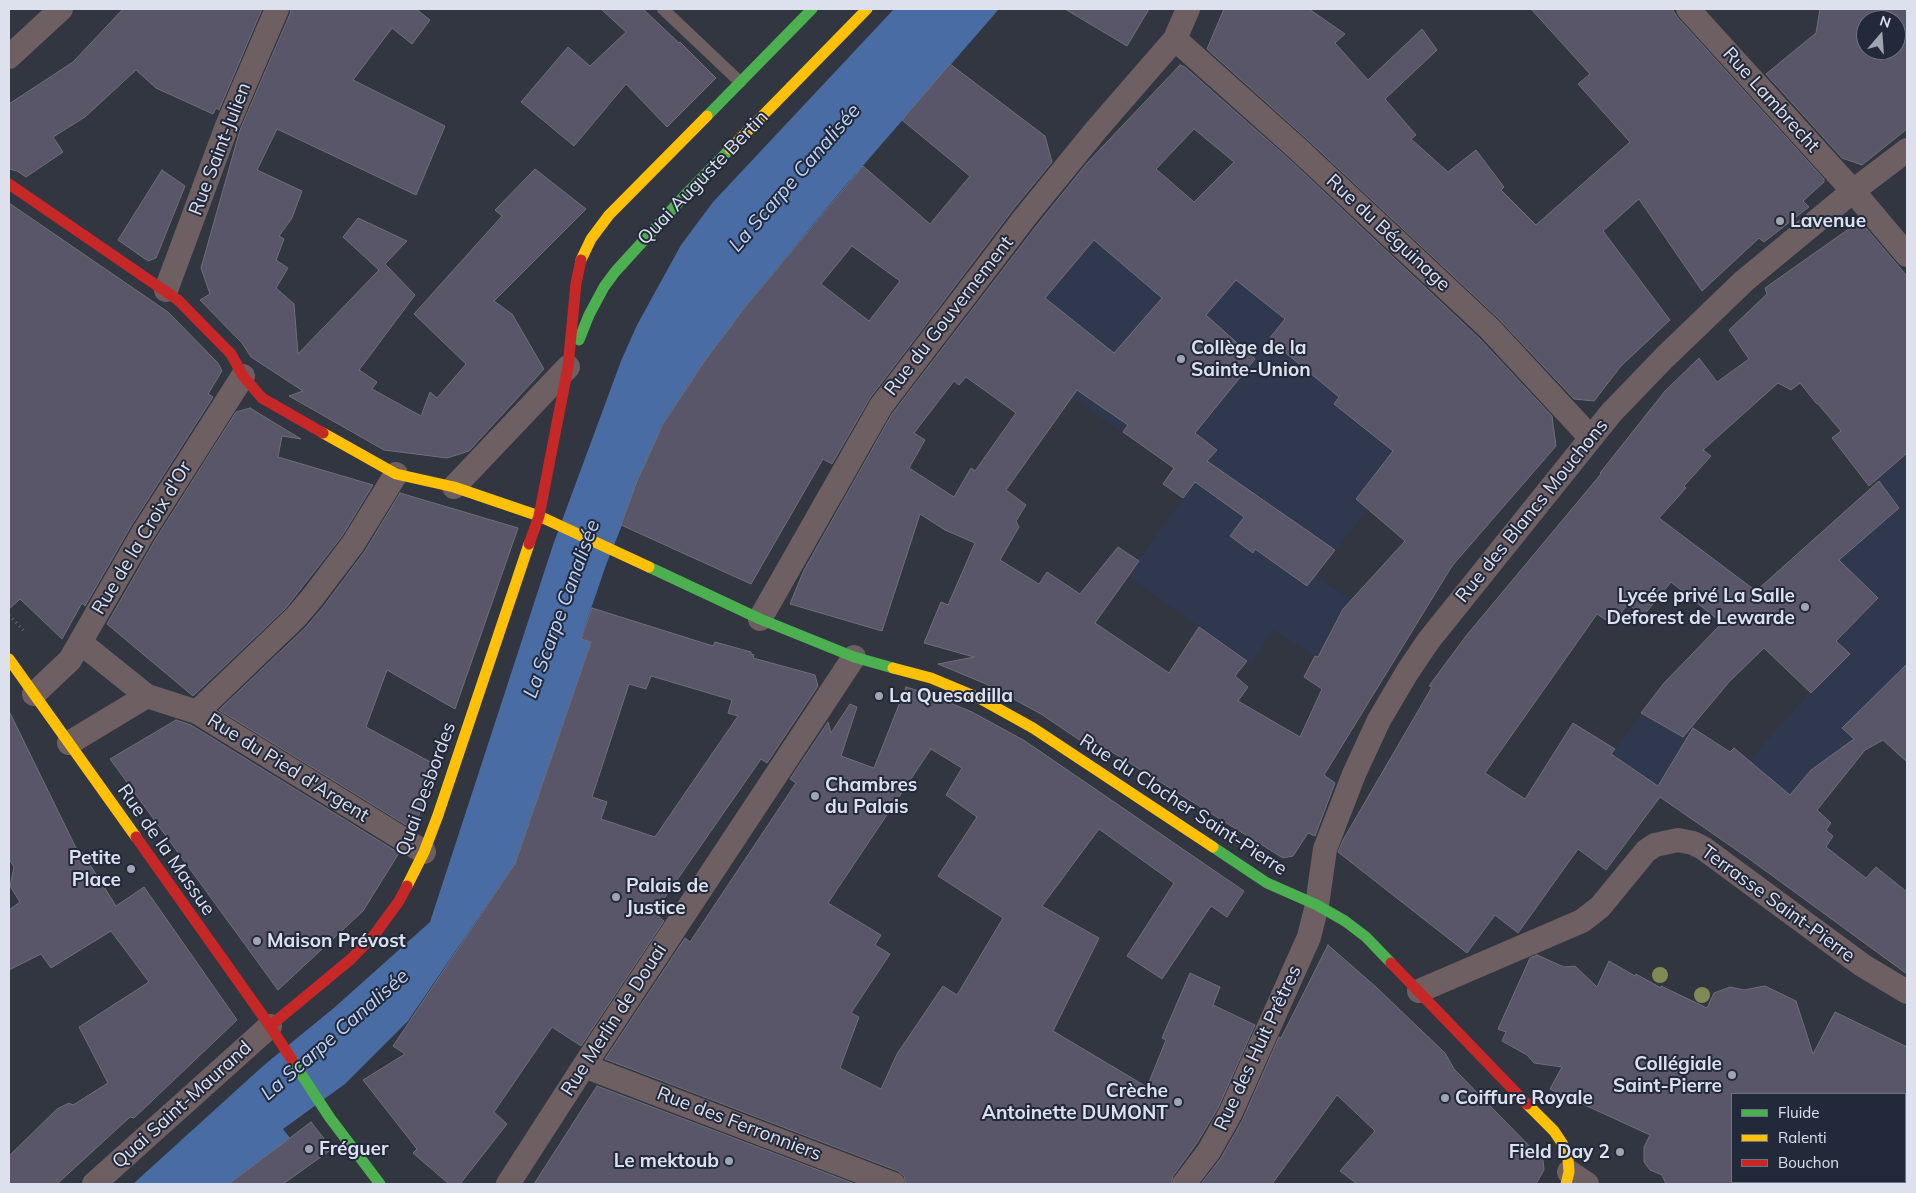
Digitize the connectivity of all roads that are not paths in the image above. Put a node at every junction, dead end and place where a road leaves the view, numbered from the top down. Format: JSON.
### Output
{"nodes":[{"id":1,"x":61,"y":9,"type":"edge"},
{"id":2,"x":277,"y":9,"type":"edge"},
{"id":3,"x":663,"y":9,"type":"edge"},
{"id":4,"x":812,"y":9,"type":"edge"},
{"id":5,"x":866,"y":9,"type":"edge"},
{"id":6,"x":1188,"y":9,"type":"edge"},
{"id":7,"x":1688,"y":9,"type":"edge"},
{"id":8,"x":1175,"y":39,"type":"junction"},
{"id":9,"x":9,"y":57,"type":"edge"},
{"id":10,"x":740,"y":82,"type":"junction"},
{"id":11,"x":1907,"y":150,"type":"edge"},
{"id":12,"x":9,"y":184,"type":"edge"},
{"id":13,"x":1853,"y":192,"type":"junction"},
{"id":14,"x":1907,"y":254,"type":"edge"},
{"id":15,"x":166,"y":290,"type":"junction"},
{"id":16,"x":568,"y":367,"type":"junction"},
{"id":17,"x":243,"y":376,"type":"junction"},
{"id":18,"x":1591,"y":438,"type":"junction"},
{"id":19,"x":396,"y":474,"type":"junction"},
{"id":20,"x":454,"y":487,"type":"junction"},
{"id":21,"x":539,"y":516,"type":"junction"},
{"id":22,"x":760,"y":619,"type":"junction"},
{"id":23,"x":81,"y":643,"type":"junction"},
{"id":24,"x":854,"y":657,"type":"junction"},
{"id":25,"x":11,"y":666,"type":"edge"},
{"id":26,"x":34,"y":694,"type":"junction"},
{"id":27,"x":147,"y":696,"type":"junction"},
{"id":28,"x":197,"y":712,"type":"junction"},
{"id":29,"x":70,"y":743,"type":"junction"},
{"id":30,"x":424,"y":852,"type":"junction"},
{"id":31,"x":1317,"y":905,"type":"junction"},
{"id":32,"x":1419,"y":991,"type":"junction"},
{"id":33,"x":1907,"y":992,"type":"edge"},
{"id":34,"x":270,"y":1026,"type":"junction"},
{"id":35,"x":584,"y":1066,"type":"junction"},
{"id":36,"x":1574,"y":1180,"type":"edge"},
{"id":37,"x":94,"y":1184,"type":"edge"},
{"id":38,"x":380,"y":1184,"type":"edge"},
{"id":39,"x":508,"y":1184,"type":"edge"},
{"id":40,"x":893,"y":1184,"type":"edge"},
{"id":41,"x":1184,"y":1184,"type":"edge"}],
"edges":[{"from":1,"to":9,"type":"street"},
{"from":2,"to":15,"type":"street","name":"Rue Saint-Julien"},
{"from":3,"to":10,"type":"lane"},
{"from":4,"to":10,"type":"street","name":"Quai Auguste Bertin"},
{"from":5,"to":16,"type":"street","name":"Quai Auguste Bertin"},
{"from":6,"to":8,"type":"street","name":"Rue du Gouvernement"},
{"from":7,"to":13,"type":"street","name":"Rue Lambrecht"},
{"from":8,"to":18,"type":"street","name":"Rue du Béguinage"},
{"from":8,"to":22,"type":"street","name":"Rue du Gouvernement"},
{"from":10,"to":16,"type":"street","name":"Quai Auguste Bertin"},
{"from":11,"to":13,"type":"street","name":"Rue des Blancs Mouchons"},
{"from":12,"to":15,"type":"street","name":"Rue du Clocher Saint-Pierre"},
{"from":13,"to":14,"type":"street","name":"Rue Lambrecht"},
{"from":13,"to":18,"type":"street","name":"Rue des Blancs Mouchons"},
{"from":15,"to":17,"type":"street","name":"Rue du Clocher Saint-Pierre"},
{"from":16,"to":20,"type":"street","name":"Quai Auguste Bertin"},
{"from":16,"to":21,"type":"street","name":"Quai Auguste Bertin"},
{"from":17,"to":19,"type":"street","name":"Rue du Clocher Saint-Pierre"},
{"from":17,"to":23,"type":"street","name":"Rue de la Croix d'Or"},
{"from":18,"to":31,"type":"street","name":"Rue des Blancs Mouchons"},
{"from":19,"to":20,"type":"street","name":"Rue du Clocher Saint-Pierre"},
{"from":19,"to":28,"type":"street"},
{"from":20,"to":21,"type":"street","name":"Rue du Clocher Saint-Pierre"},
{"from":21,"to":22,"type":"street","name":"Rue du Clocher Saint-Pierre"},
{"from":21,"to":30,"type":"street","name":"Quai Desbordes"},
{"from":22,"to":24,"type":"street","name":"Rue du Clocher Saint-Pierre"},
{"from":23,"to":26,"type":"street","name":"Rue de la Croix d'Or"},
{"from":23,"to":27,"type":"street"},
{"from":24,"to":31,"type":"street","name":"Rue du Clocher Saint-Pierre"},
{"from":24,"to":35,"type":"street","name":"Rue Merlin de Douai"},
{"from":25,"to":26,"type":"street","name":"Rue de la Massue"},
{"from":26,"to":29,"type":"street","name":"Rue de la Massue"},
{"from":27,"to":28,"type":"street","name":"Rue du Pied d'Argent"},
{"from":27,"to":29,"type":"street"},
{"from":28,"to":30,"type":"street","name":"Rue du Pied d'Argent"},
{"from":29,"to":34,"type":"street","name":"Rue de la Massue"},
{"from":30,"to":34,"type":"street","name":"Quai Desbordes"},
{"from":31,"to":32,"type":"street","name":"Rue du Clocher Saint-Pierre"},
{"from":31,"to":41,"type":"street","name":"Rue des Huit Prêtres"},
{"from":32,"to":33,"type":"street","name":"Terrasse Saint-Pierre"},
{"from":32,"to":36,"type":"street","name":"Rue du Clocher Saint-Pierre"},
{"from":34,"to":37,"type":"street","name":"Quai Saint-Maurand"},
{"from":34,"to":38,"type":"street","name":"Rue de la Massue"},
{"from":35,"to":39,"type":"street","name":"Rue Merlin de Douai"},
{"from":35,"to":40,"type":"street","name":"Rue des Ferronniers"}]}
